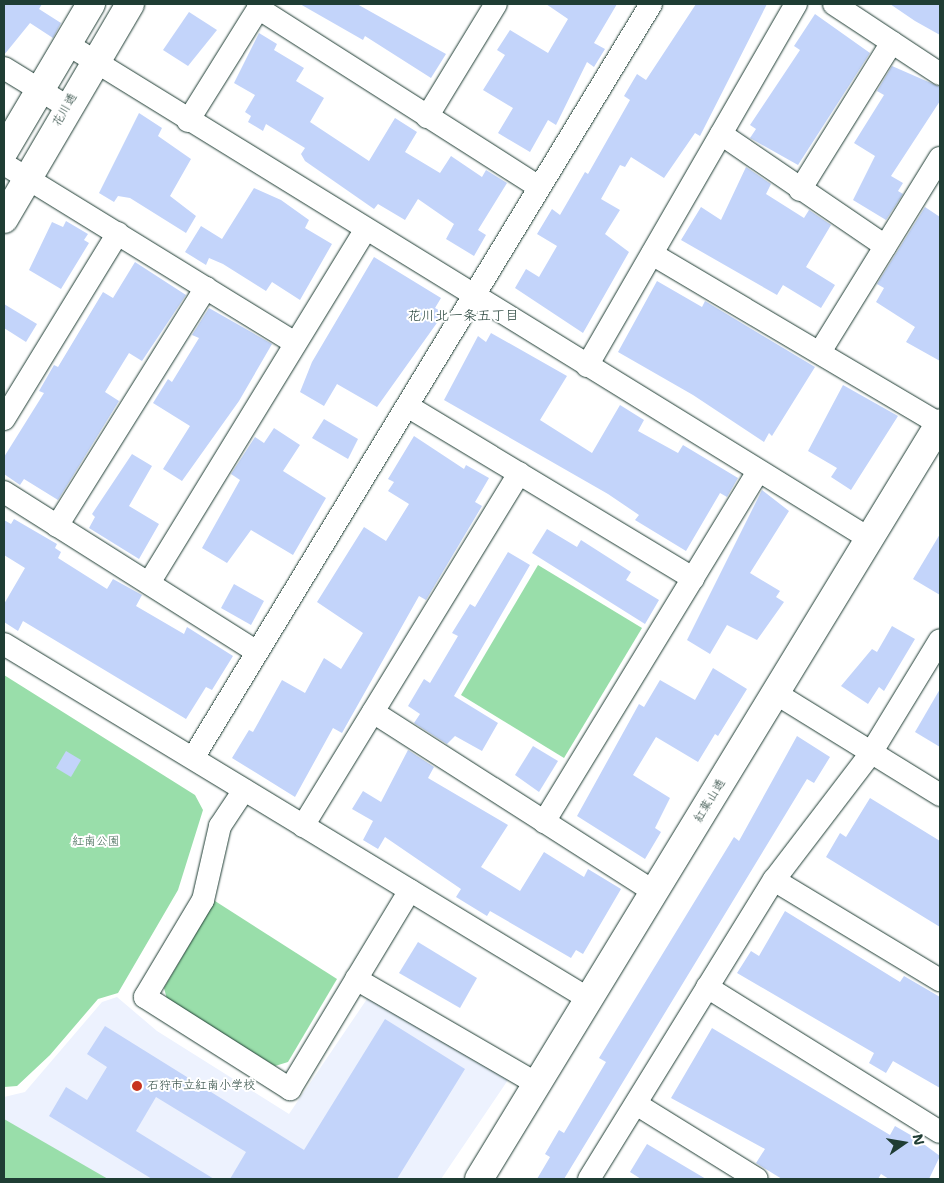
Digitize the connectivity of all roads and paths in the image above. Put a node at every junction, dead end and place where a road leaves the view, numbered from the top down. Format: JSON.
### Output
{"nodes":[{"id":1,"x":91,"y":4,"type":"edge"},
{"id":2,"x":130,"y":4,"type":"edge"},
{"id":3,"x":496,"y":4,"type":"edge"},
{"id":4,"x":651,"y":4,"type":"edge"},
{"id":5,"x":796,"y":4,"type":"edge"},
{"id":6,"x":834,"y":4,"type":"edge"},
{"id":7,"x":259,"y":6,"type":"edge"},
{"id":8,"x":892,"y":42,"type":"junction"},
{"id":9,"x":67,"y":44,"type":"junction"},
{"id":10,"x":95,"y":60,"type":"junction"},
{"id":11,"x":4,"y":68,"type":"edge"},
{"id":12,"x":940,"y":74,"type":"edge"},
{"id":13,"x":40,"y":89,"type":"junction"},
{"id":14,"x":66,"y":106,"type":"junction"},
{"id":15,"x":427,"y":117,"type":"junction"},
{"id":16,"x":188,"y":121,"type":"junction"},
{"id":17,"x":721,"y":134,"type":"junction"},
{"id":18,"x":4,"y":150,"type":"edge"},
{"id":19,"x":940,"y":158,"type":"edge"},
{"id":20,"x":4,"y":164,"type":"edge"},
{"id":21,"x":27,"y":176,"type":"junction"},
{"id":22,"x":539,"y":187,"type":"junction"},
{"id":23,"x":800,"y":190,"type":"junction"},
{"id":24,"x":4,"y":219,"type":"edge"},
{"id":25,"x":365,"y":230,"type":"junction"},
{"id":26,"x":118,"y":233,"type":"junction"},
{"id":27,"x":885,"y":246,"type":"junction"},
{"id":28,"x":652,"y":254,"type":"junction"},
{"id":29,"x":206,"y":288,"type":"junction"},
{"id":30,"x":473,"y":296,"type":"junction"},
{"id":31,"x":295,"y":344,"type":"junction"},
{"id":32,"x":820,"y":352,"type":"junction"},
{"id":33,"x":587,"y":366,"type":"junction"},
{"id":34,"x":409,"y":407,"type":"junction"},
{"id":35,"x":4,"y":419,"type":"edge"},
{"id":36,"x":940,"y":423,"type":"edge"},
{"id":37,"x":758,"y":471,"type":"junction"},
{"id":38,"x":519,"y":473,"type":"junction"},
{"id":39,"x":4,"y":492,"type":"edge"},
{"id":40,"x":57,"y":526,"type":"junction"},
{"id":41,"x":870,"y":539,"type":"junction"},
{"id":42,"x":693,"y":578,"type":"junction"},
{"id":43,"x":148,"y":583,"type":"junction"},
{"id":44,"x":940,"y":640,"type":"edge"},
{"id":45,"x":4,"y":644,"type":"edge"},
{"id":46,"x":257,"y":652,"type":"junction"},
{"id":47,"x":775,"y":693,"type":"junction"},
{"id":48,"x":373,"y":712,"type":"junction"},
{"id":49,"x":871,"y":752,"type":"junction"},
{"id":50,"x":193,"y":758,"type":"junction"},
{"id":51,"x":244,"y":790,"type":"junction"},
{"id":52,"x":940,"y":795,"type":"edge"},
{"id":53,"x":544,"y":822,"type":"junction"},
{"id":54,"x":304,"y":826,"type":"junction"},
{"id":55,"x":774,"y":880,"type":"junction"},
{"id":56,"x":410,"y":890,"type":"junction"},
{"id":57,"x":654,"y":892,"type":"junction"},
{"id":58,"x":356,"y":979,"type":"junction"},
{"id":59,"x":940,"y":980,"type":"edge"},
{"id":60,"x":707,"y":987,"type":"junction"},
{"id":61,"x":589,"y":999,"type":"junction"},
{"id":62,"x":537,"y":1084,"type":"junction"},
{"id":63,"x":636,"y":1104,"type":"junction"},
{"id":64,"x":940,"y":1132,"type":"edge"},
{"id":65,"x":479,"y":1179,"type":"edge"},
{"id":66,"x":589,"y":1179,"type":"edge"},
{"id":67,"x":758,"y":1179,"type":"edge"}],
"edges":[{"from":1,"to":9,"type":"street"},
{"from":2,"to":10,"type":"street","name":"花川通"},
{"from":3,"to":15,"type":"street"},
{"from":4,"to":22,"type":"street"},
{"from":5,"to":17,"type":"street"},
{"from":6,"to":8,"type":"street"},
{"from":7,"to":15,"type":"street"},
{"from":7,"to":16,"type":"street"},
{"from":8,"to":12,"type":"street"},
{"from":8,"to":23,"type":"street"},
{"from":9,"to":10,"type":"street"},
{"from":9,"to":13,"type":"street"},
{"from":10,"to":14,"type":"street","name":"花川通"},
{"from":10,"to":16,"type":"street"},
{"from":11,"to":13,"type":"street"},
{"from":13,"to":14,"type":"street"},
{"from":13,"to":18,"type":"street"},
{"from":14,"to":21,"type":"street","name":"花川通"},
{"from":15,"to":22,"type":"street"},
{"from":16,"to":25,"type":"street"},
{"from":17,"to":23,"type":"street"},
{"from":17,"to":28,"type":"street"},
{"from":19,"to":27,"type":"street"},
{"from":20,"to":21,"type":"street"},
{"from":21,"to":24,"type":"street","name":"花川通"},
{"from":21,"to":26,"type":"street"},
{"from":22,"to":30,"type":"street"},
{"from":23,"to":27,"type":"street"},
{"from":25,"to":30,"type":"street"},
{"from":25,"to":31,"type":"street"},
{"from":26,"to":29,"type":"street"},
{"from":26,"to":35,"type":"street"},
{"from":27,"to":32,"type":"street"},
{"from":28,"to":32,"type":"street"},
{"from":28,"to":33,"type":"street"},
{"from":29,"to":31,"type":"street"},
{"from":29,"to":40,"type":"street"},
{"from":30,"to":33,"type":"street"},
{"from":30,"to":34,"type":"street"},
{"from":31,"to":43,"type":"street"},
{"from":32,"to":36,"type":"street"},
{"from":33,"to":37,"type":"street"},
{"from":34,"to":38,"type":"street"},
{"from":34,"to":46,"type":"street"},
{"from":36,"to":41,"type":"street","name":"紅葉山通"},
{"from":37,"to":41,"type":"street"},
{"from":37,"to":42,"type":"street"},
{"from":38,"to":42,"type":"street"},
{"from":38,"to":48,"type":"street"},
{"from":39,"to":40,"type":"street"},
{"from":40,"to":43,"type":"street"},
{"from":41,"to":47,"type":"street","name":"紅葉山通"},
{"from":42,"to":53,"type":"street"},
{"from":43,"to":46,"type":"street"},
{"from":44,"to":49,"type":"street"},
{"from":45,"to":50,"type":"street"},
{"from":46,"to":50,"type":"street"},
{"from":47,"to":49,"type":"street"},
{"from":47,"to":57,"type":"street","name":"紅葉山通"},
{"from":48,"to":53,"type":"street"},
{"from":48,"to":54,"type":"street"},
{"from":49,"to":52,"type":"street"},
{"from":49,"to":55,"type":"street"},
{"from":50,"to":51,"type":"street"},
{"from":51,"to":54,"type":"street"},
{"from":51,"to":58,"type":"street"},
{"from":53,"to":57,"type":"street"},
{"from":54,"to":56,"type":"street"},
{"from":55,"to":59,"type":"street"},
{"from":55,"to":60,"type":"street"},
{"from":56,"to":58,"type":"street"},
{"from":56,"to":61,"type":"street"},
{"from":57,"to":61,"type":"street","name":"紅葉山通"},
{"from":58,"to":62,"type":"street"},
{"from":60,"to":63,"type":"street"},
{"from":60,"to":64,"type":"street"},
{"from":61,"to":62,"type":"street","name":"紅葉山通"},
{"from":62,"to":65,"type":"street","name":"紅葉山通"},
{"from":63,"to":66,"type":"street"},
{"from":63,"to":67,"type":"street"}]}
